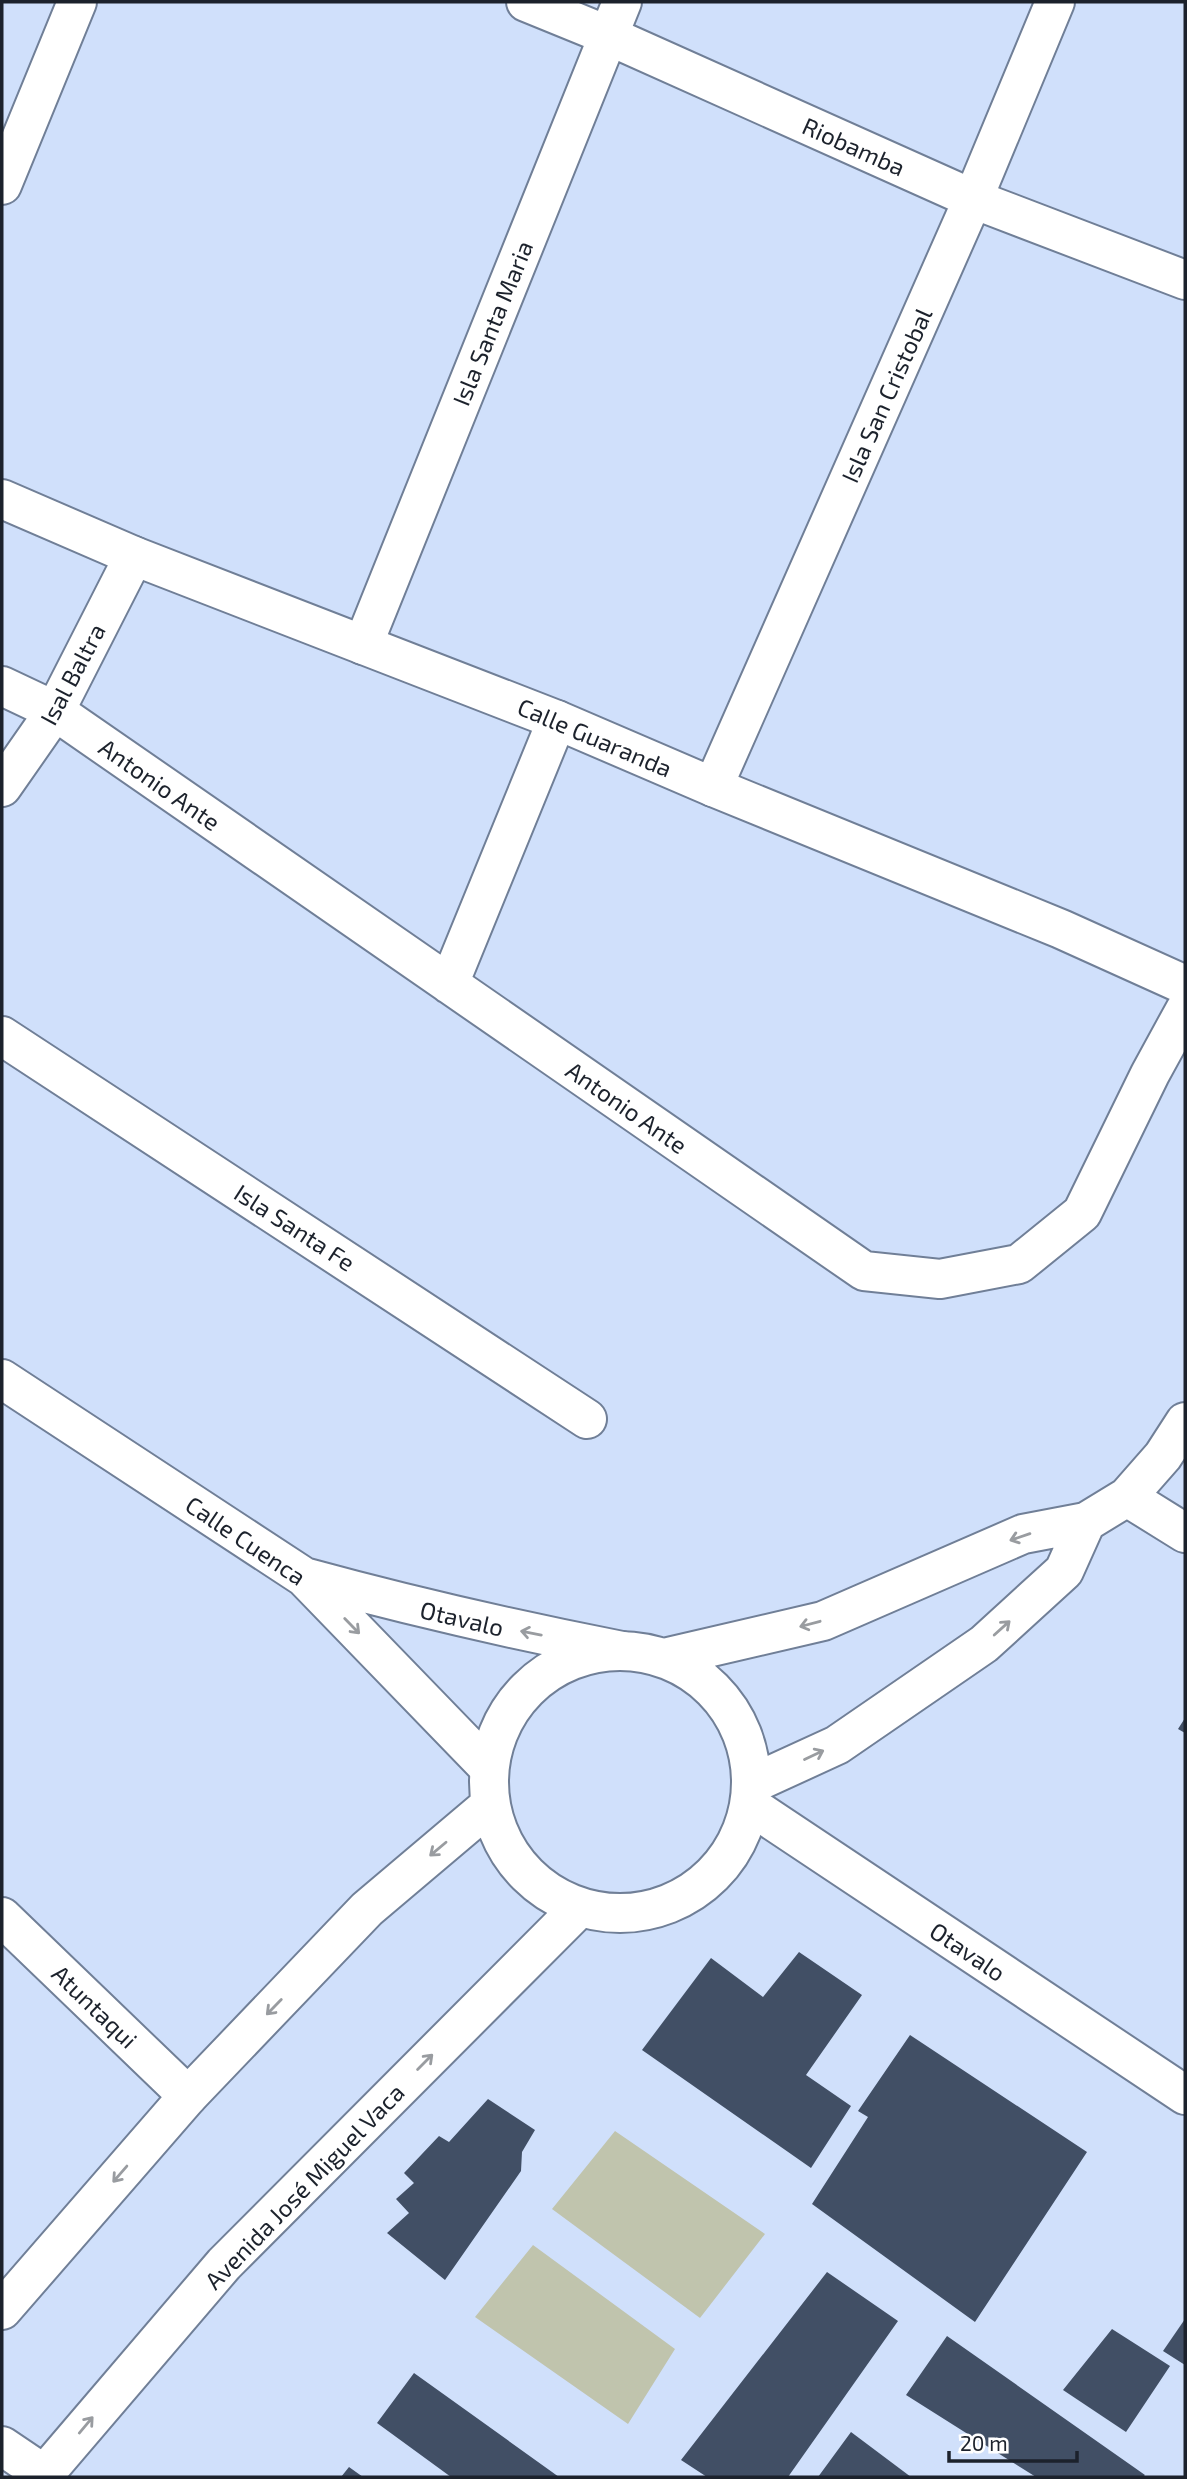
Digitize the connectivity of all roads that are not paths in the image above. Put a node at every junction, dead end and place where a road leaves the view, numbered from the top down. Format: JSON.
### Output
{"nodes":[{"id":1,"x":77,"y":2,"type":"edge"},
{"id":2,"x":526,"y":2,"type":"edge"},
{"id":3,"x":1055,"y":2,"type":"edge"},
{"id":4,"x":614,"y":18,"type":"edge"},
{"id":5,"x":2,"y":185,"type":"edge"},
{"id":6,"x":973,"y":199,"type":"junction"},
{"id":7,"x":1185,"y":280,"type":"edge"},
{"id":8,"x":2,"y":499,"type":"edge"},
{"id":9,"x":134,"y":556,"type":"junction"},
{"id":10,"x":363,"y":645,"type":"junction"},
{"id":11,"x":2,"y":685,"type":"edge"},
{"id":12,"x":55,"y":711,"type":"junction"},
{"id":13,"x":557,"y":720,"type":"junction"},
{"id":14,"x":2,"y":787,"type":"edge"},
{"id":15,"x":713,"y":787,"type":"junction"},
{"id":16,"x":449,"y":984,"type":"junction"},
{"id":17,"x":1185,"y":985,"type":"edge"},
{"id":18,"x":1185,"y":1010,"type":"edge"},
{"id":19,"x":2,"y":1035,"type":"edge"},
{"id":20,"x":2,"y":1379,"type":"edge"},
{"id":21,"x":587,"y":1419,"type":"dead end"},
{"id":22,"x":1185,"y":1422,"type":"edge"},
{"id":23,"x":1174,"y":1464,"type":"edge"},
{"id":24,"x":1126,"y":1497,"type":"junction"},
{"id":25,"x":1086,"y":1522,"type":"junction"},
{"id":26,"x":1185,"y":1533,"type":"edge"},
{"id":27,"x":304,"y":1577,"type":"junction"},
{"id":28,"x":622,"y":1651,"type":"junction"},
{"id":29,"x":664,"y":1658,"type":"junction"},
{"id":30,"x":488,"y":1767,"type":"junction"},
{"id":31,"x":751,"y":1795,"type":"junction"},
{"id":32,"x":490,"y":1805,"type":"junction"},
{"id":33,"x":580,"y":1907,"type":"junction"},
{"id":34,"x":2,"y":1917,"type":"edge"},
{"id":35,"x":1185,"y":2095,"type":"edge"},
{"id":36,"x":188,"y":2096,"type":"junction"},
{"id":37,"x":2,"y":2310,"type":"edge"},
{"id":38,"x":2,"y":2446,"type":"edge"},
{"id":39,"x":45,"y":2476,"type":"edge"}],
"edges":[{"from":1,"to":5,"type":"street"},
{"from":2,"to":4,"type":"street","name":"Riobamba"},
{"from":3,"to":6,"type":"street","name":"Isla San Cristobal"},
{"from":4,"to":6,"type":"street","name":"Riobamba"},
{"from":4,"to":10,"type":"street","name":"Isla Santa Maria"},
{"from":6,"to":7,"type":"street","name":"Riobamba"},
{"from":6,"to":15,"type":"street","name":"Isla San Cristobal"},
{"from":8,"to":9,"type":"street","name":"Calle Guaranda"},
{"from":9,"to":10,"type":"street","name":"Calle Guaranda"},
{"from":9,"to":12,"type":"street","name":"Isal Baltra"},
{"from":10,"to":13,"type":"street","name":"Calle Guaranda"},
{"from":11,"to":12,"type":"street","name":"Antonio Ante"},
{"from":12,"to":14,"type":"street","name":"Isal Baltra"},
{"from":12,"to":16,"type":"street","name":"Antonio Ante"},
{"from":13,"to":15,"type":"street","name":"Calle Guaranda"},
{"from":13,"to":16,"type":"street"},
{"from":15,"to":17,"type":"street","name":"Calle Guaranda"},
{"from":16,"to":18,"type":"street","name":"Antonio Ante"},
{"from":19,"to":21,"type":"street","name":"Isla Santa Fe"},
{"from":20,"to":27,"type":"street","name":"Calle Cuenca"},
{"from":22,"to":23,"type":"street"},
{"from":23,"to":24,"type":"street"},
{"from":24,"to":25,"type":"street"},
{"from":24,"to":26,"type":"street"},
{"from":25,"to":29,"type":"street","one_way":true},
{"from":31,"to":25,"type":"street","one_way":true},
{"from":28,"to":27,"type":"street","name":"Otavalo","one_way":true},
{"from":27,"to":30,"type":"street","name":"Calle Cuenca","one_way":true},
{"from":28,"to":29,"type":"street"},
{"from":28,"to":30,"type":"street"},
{"from":29,"to":31,"type":"street"},
{"from":30,"to":32,"type":"street"},
{"from":31,"to":33,"type":"street"},
{"from":31,"to":35,"type":"street","name":"Otavalo"},
{"from":32,"to":33,"type":"street"},
{"from":32,"to":36,"type":"street","one_way":true},
{"from":39,"to":33,"type":"street","name":"Avenida José Miguel Vaca","one_way":true},
{"from":34,"to":36,"type":"street","name":"Atuntaqui"},
{"from":36,"to":37,"type":"street","one_way":true},
{"from":38,"to":39,"type":"street"}]}
